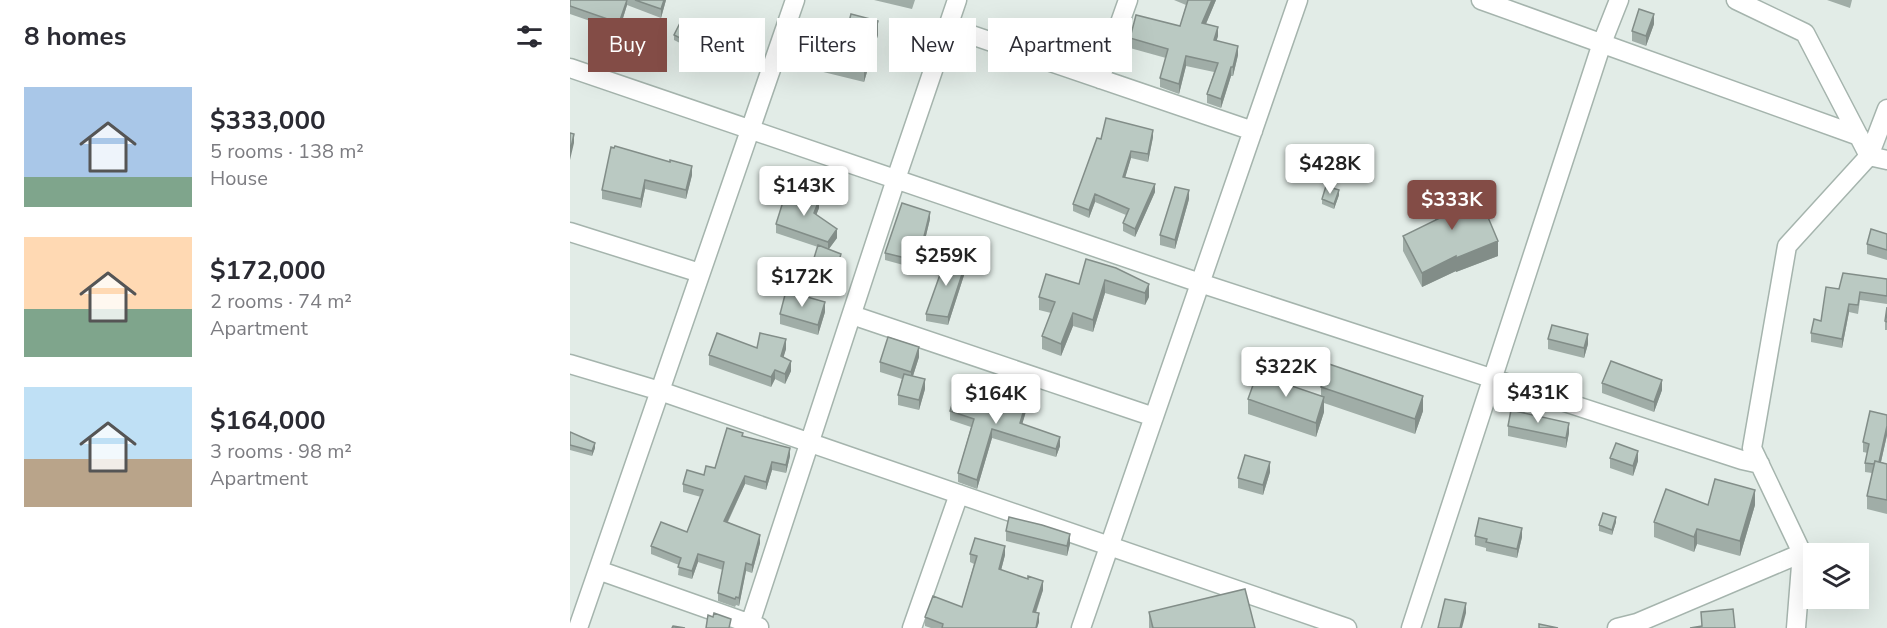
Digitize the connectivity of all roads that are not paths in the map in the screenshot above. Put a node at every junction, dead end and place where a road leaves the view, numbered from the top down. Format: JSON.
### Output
{"nodes":[{"id":1,"x":795,"y":0,"type":"edge"},
{"id":2,"x":957,"y":0,"type":"edge"},
{"id":3,"x":1128,"y":0,"type":"edge"},
{"id":4,"x":1298,"y":0,"type":"edge"},
{"id":5,"x":1481,"y":0,"type":"edge"},
{"id":6,"x":1619,"y":0,"type":"edge"},
{"id":7,"x":1736,"y":0,"type":"edge"},
{"id":8,"x":951,"y":18,"type":"edge"},
{"id":9,"x":976,"y":37,"type":"edge"},
{"id":10,"x":1602,"y":44,"type":"junction"},
{"id":11,"x":570,"y":68,"type":"edge"},
{"id":12,"x":933,"y":72,"type":"edge"},
{"id":13,"x":1100,"y":79,"type":"junction"},
{"id":14,"x":1887,"y":109,"type":"edge"},
{"id":15,"x":750,"y":129,"type":"junction"},
{"id":16,"x":1253,"y":131,"type":"junction"},
{"id":17,"x":1859,"y":136,"type":"junction"},
{"id":18,"x":1878,"y":158,"type":"edge"},
{"id":19,"x":896,"y":179,"type":"junction"},
{"id":20,"x":570,"y":232,"type":"edge"},
{"id":21,"x":700,"y":273,"type":"junction"},
{"id":22,"x":1200,"y":283,"type":"junction"},
{"id":23,"x":852,"y":315,"type":"junction"},
{"id":24,"x":570,"y":364,"type":"edge"},
{"id":25,"x":1492,"y":379,"type":"junction"},
{"id":26,"x":660,"y":391,"type":"junction"},
{"id":27,"x":1154,"y":417,"type":"junction"},
{"id":28,"x":810,"y":443,"type":"junction"},
{"id":29,"x":1760,"y":464,"type":"junction"},
{"id":30,"x":959,"y":494,"type":"junction"},
{"id":31,"x":1109,"y":546,"type":"junction"},
{"id":32,"x":1802,"y":553,"type":"junction"},
{"id":33,"x":598,"y":570,"type":"junction"},
{"id":34,"x":756,"y":626,"type":"edge"},
{"id":35,"x":578,"y":628,"type":"edge"},
{"id":36,"x":912,"y":628,"type":"edge"},
{"id":37,"x":1081,"y":628,"type":"edge"},
{"id":38,"x":1347,"y":628,"type":"edge"},
{"id":39,"x":1411,"y":628,"type":"edge"},
{"id":40,"x":1617,"y":628,"type":"edge"},
{"id":41,"x":1796,"y":628,"type":"edge"}],
"edges":[{"from":1,"to":15,"type":"street"},
{"from":2,"to":8,"type":"street"},
{"from":3,"to":13,"type":"street"},
{"from":4,"to":16,"type":"street"},
{"from":5,"to":10,"type":"street"},
{"from":6,"to":10,"type":"street"},
{"from":7,"to":17,"type":"street"},
{"from":9,"to":13,"type":"street"},
{"from":10,"to":17,"type":"street"},
{"from":10,"to":25,"type":"street"},
{"from":11,"to":15,"type":"street"},
{"from":12,"to":19,"type":"street"},
{"from":13,"to":16,"type":"street"},
{"from":14,"to":18,"type":"street"},
{"from":15,"to":19,"type":"street"},
{"from":15,"to":21,"type":"street"},
{"from":16,"to":22,"type":"street"},
{"from":17,"to":18,"type":"street"},
{"from":18,"to":29,"type":"street"},
{"from":19,"to":22,"type":"street"},
{"from":19,"to":23,"type":"street"},
{"from":20,"to":21,"type":"street"},
{"from":21,"to":26,"type":"street"},
{"from":22,"to":25,"type":"street"},
{"from":22,"to":27,"type":"street"},
{"from":23,"to":27,"type":"street"},
{"from":23,"to":28,"type":"street"},
{"from":24,"to":26,"type":"street"},
{"from":25,"to":29,"type":"street"},
{"from":25,"to":39,"type":"street"},
{"from":26,"to":28,"type":"street"},
{"from":26,"to":33,"type":"street"},
{"from":27,"to":31,"type":"street"},
{"from":28,"to":30,"type":"street"},
{"from":28,"to":34,"type":"street"},
{"from":29,"to":32,"type":"street"},
{"from":30,"to":31,"type":"street"},
{"from":30,"to":36,"type":"street"},
{"from":31,"to":37,"type":"street"},
{"from":31,"to":38,"type":"street"},
{"from":32,"to":40,"type":"street"},
{"from":32,"to":41,"type":"street"},
{"from":33,"to":34,"type":"street"},
{"from":33,"to":35,"type":"street"}]}
